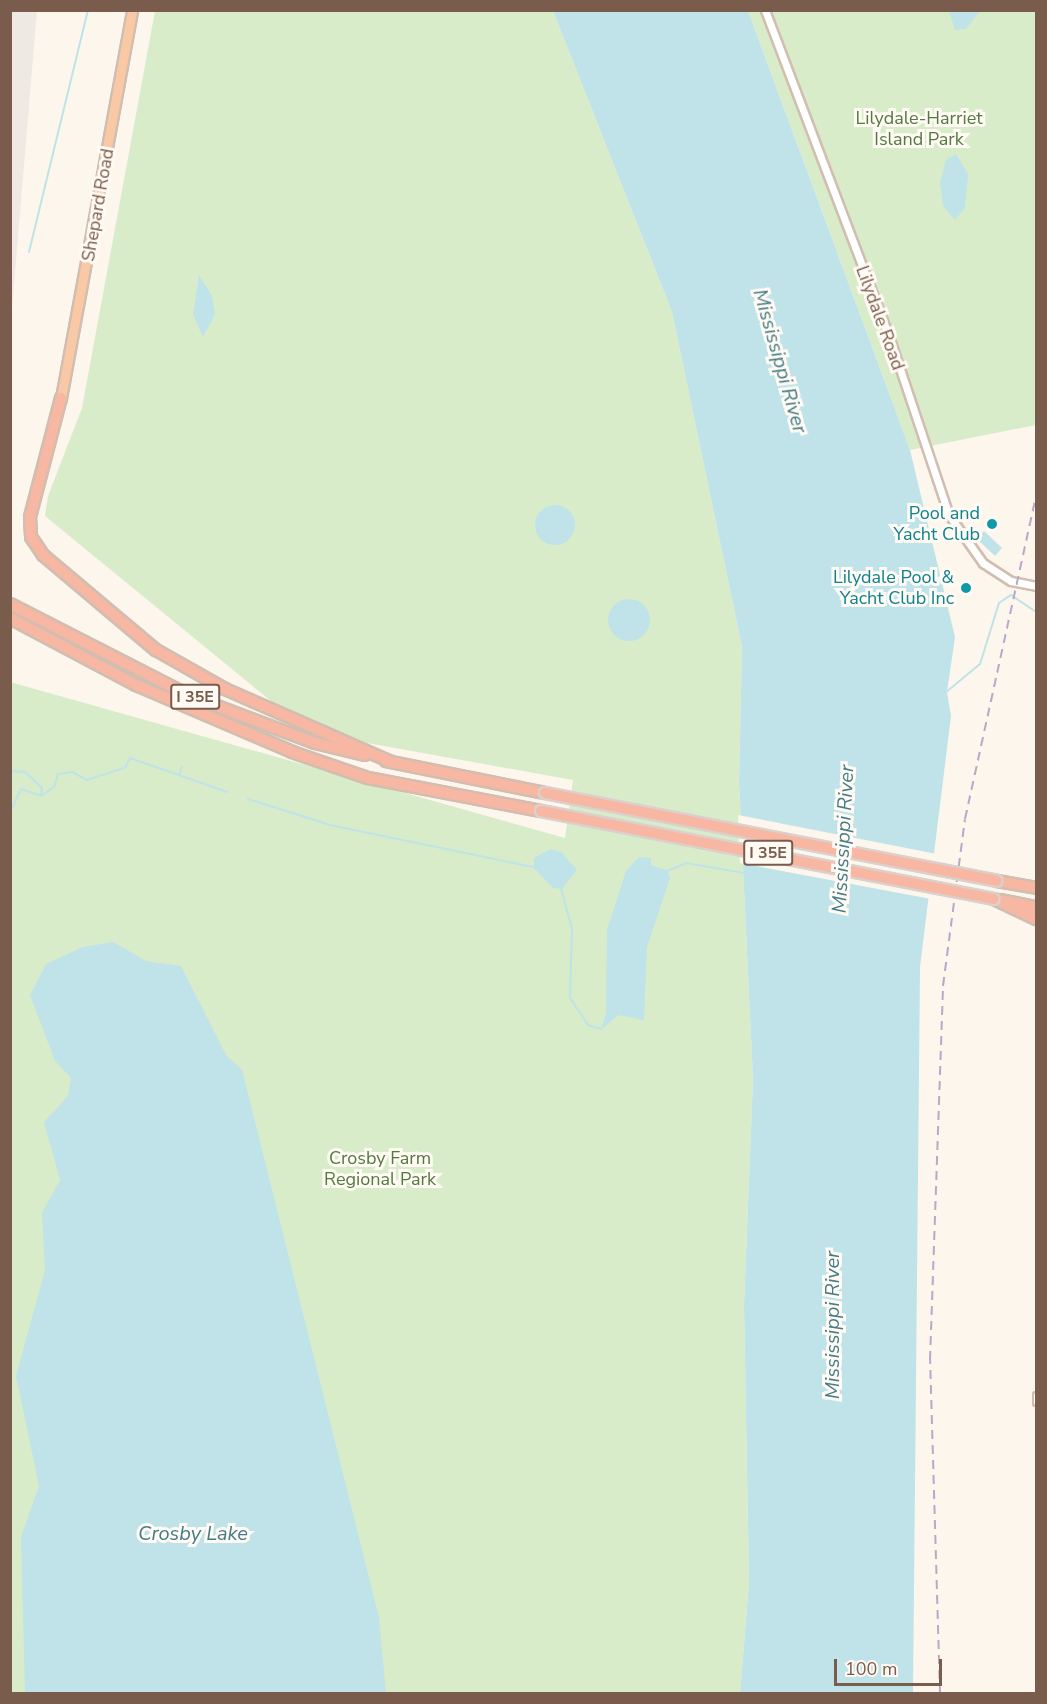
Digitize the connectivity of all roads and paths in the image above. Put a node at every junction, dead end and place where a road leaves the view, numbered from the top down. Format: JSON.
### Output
{"nodes":[{"id":1,"x":132,"y":10,"type":"edge"},
{"id":2,"x":765,"y":10,"type":"edge"},
{"id":3,"x":61,"y":398,"type":"joint"},
{"id":4,"x":1036,"y":586,"type":"edge"},
{"id":5,"x":10,"y":604,"type":"edge"},
{"id":6,"x":10,"y":618,"type":"edge"},
{"id":7,"x":391,"y":762,"type":"junction"},
{"id":8,"x":1011,"y":883,"type":"junction"},
{"id":9,"x":1036,"y":883,"type":"edge"},
{"id":10,"x":1036,"y":888,"type":"edge"},
{"id":11,"x":994,"y":899,"type":"junction"},
{"id":12,"x":1036,"y":907,"type":"edge"},
{"id":13,"x":1036,"y":919,"type":"edge"},
{"id":14,"x":1036,"y":1395,"type":"edge"},
{"id":15,"x":1036,"y":1402,"type":"edge"}],
"edges":[{"from":1,"to":3,"type":"highway","name":"Shepard Road"},
{"from":2,"to":4,"type":"street","name":"Lilydale Road"},
{"from":3,"to":7,"type":"highway"},
{"from":5,"to":7,"type":"highway","number":"I 35E"},
{"from":6,"to":11,"type":"highway","number":"I 35E","bridge":true},
{"from":7,"to":8,"type":"highway","number":"I 35E","bridge":true},
{"from":8,"to":9,"type":"highway"},
{"from":8,"to":10,"type":"highway","number":"I 35E"},
{"from":11,"to":12,"type":"highway","number":"I 35E"},
{"from":11,"to":13,"type":"highway"},
{"from":14,"to":15,"type":"street"}]}
